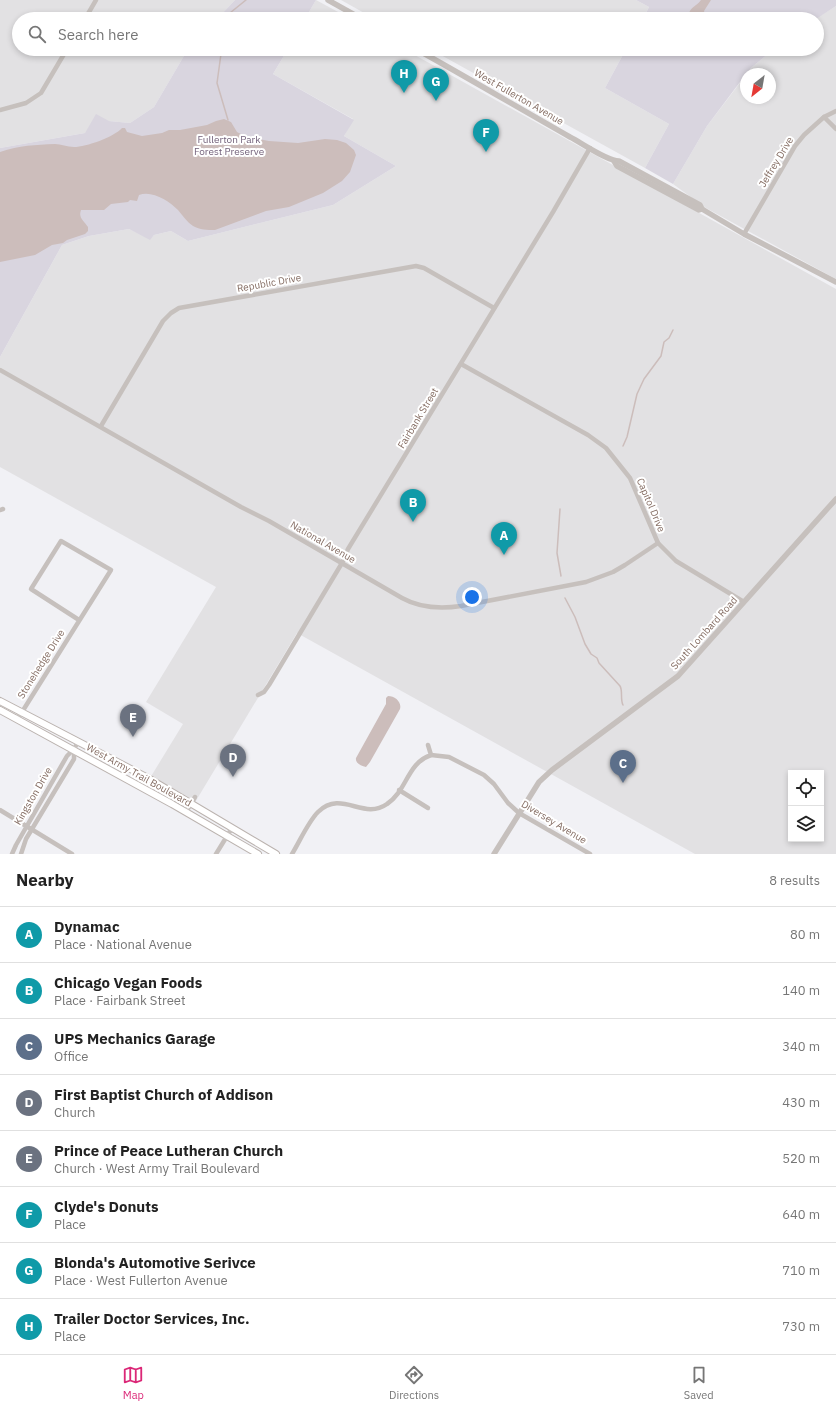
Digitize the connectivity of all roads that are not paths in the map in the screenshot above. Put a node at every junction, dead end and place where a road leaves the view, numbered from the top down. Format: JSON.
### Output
{"nodes":[{"id":1,"x":96,"y":0,"type":"edge"},
{"id":2,"x":328,"y":0,"type":"edge"},
{"id":3,"x":89,"y":12,"type":"edge"},
{"id":4,"x":349,"y":12,"type":"edge"},
{"id":5,"x":63,"y":56,"type":"edge"},
{"id":6,"x":429,"y":56,"type":"edge"},
{"id":7,"x":0,"y":110,"type":"edge"},
{"id":8,"x":836,"y":111,"type":"edge"},
{"id":9,"x":824,"y":117,"type":"junction"},
{"id":10,"x":836,"y":129,"type":"edge"},
{"id":11,"x":590,"y":148,"type":"junction"},
{"id":12,"x":744,"y":234,"type":"junction"},
{"id":13,"x":836,"y":282,"type":"edge"},
{"id":14,"x":494,"y":308,"type":"junction"},
{"id":15,"x":461,"y":364,"type":"junction"},
{"id":16,"x":0,"y":370,"type":"edge"},
{"id":17,"x":101,"y":426,"type":"junction"},
{"id":18,"x":836,"y":499,"type":"edge"},
{"id":19,"x":658,"y":544,"type":"junction"},
{"id":20,"x":342,"y":563,"type":"junction"},
{"id":21,"x":744,"y":602,"type":"junction"},
{"id":22,"x":79,"y":620,"type":"junction"},
{"id":23,"x":258,"y":695,"type":"dead end"},
{"id":24,"x":0,"y":701,"type":"edge"},
{"id":25,"x":0,"y":710,"type":"edge"},
{"id":26,"x":22,"y":712,"type":"junction"},
{"id":27,"x":17,"y":718,"type":"junction"},
{"id":28,"x":78,"y":742,"type":"junction"},
{"id":29,"x":428,"y":745,"type":"dead end"},
{"id":30,"x":74,"y":749,"type":"junction"},
{"id":31,"x":431,"y":755,"type":"junction"},
{"id":32,"x":139,"y":774,"type":"junction"},
{"id":33,"x":134,"y":782,"type":"junction"},
{"id":34,"x":156,"y":783,"type":"junction"},
{"id":35,"x":399,"y":790,"type":"junction"},
{"id":36,"x":151,"y":792,"type":"junction"},
{"id":37,"x":195,"y":798,"type":"dead end"},
{"id":38,"x":191,"y":804,"type":"junction"},
{"id":39,"x":428,"y":808,"type":"dead end"},
{"id":40,"x":0,"y":810,"type":"edge"},
{"id":41,"x":186,"y":812,"type":"junction"},
{"id":42,"x":518,"y":815,"type":"junction"},
{"id":43,"x":26,"y":826,"type":"junction"},
{"id":44,"x":232,"y":828,"type":"junction"},
{"id":45,"x":32,"y":829,"type":"junction"},
{"id":46,"x":227,"y":835,"type":"junction"},
{"id":47,"x":12,"y":854,"type":"edge"},
{"id":48,"x":21,"y":854,"type":"edge"},
{"id":49,"x":72,"y":854,"type":"edge"},
{"id":50,"x":216,"y":854,"type":"edge"},
{"id":51,"x":258,"y":854,"type":"edge"},
{"id":52,"x":276,"y":854,"type":"edge"},
{"id":53,"x":292,"y":854,"type":"edge"},
{"id":54,"x":494,"y":854,"type":"edge"},
{"id":55,"x":590,"y":854,"type":"edge"}],
"edges":[{"from":1,"to":3,"type":"street"},
{"from":2,"to":4,"type":"street"},
{"from":5,"to":7,"type":"street"},
{"from":6,"to":11,"type":"street","name":"West Fullerton Avenue"},
{"from":8,"to":9,"type":"street","name":"Jeffrey Drive"},
{"from":9,"to":10,"type":"street"},
{"from":9,"to":12,"type":"street","name":"Jeffrey Drive"},
{"from":11,"to":12,"type":"street","name":"West Fullerton Avenue"},
{"from":11,"to":14,"type":"street","name":"Fairbank Street"},
{"from":12,"to":13,"type":"street","name":"West Fullerton Avenue"},
{"from":14,"to":15,"type":"street","name":"Fairbank Street"},
{"from":14,"to":17,"type":"street","name":"Republic Drive"},
{"from":15,"to":19,"type":"street","name":"Capitol Drive"},
{"from":15,"to":20,"type":"street","name":"Fairbank Street"},
{"from":16,"to":17,"type":"street","name":"National Avenue"},
{"from":17,"to":20,"type":"street","name":"National Avenue"},
{"from":18,"to":21,"type":"street","name":"South Lombard Road"},
{"from":19,"to":20,"type":"street","name":"National Avenue"},
{"from":19,"to":21,"type":"street","name":"Capitol Drive"},
{"from":20,"to":23,"type":"street","name":"Fairbank Street"},
{"from":21,"to":42,"type":"street","name":"South Lombard Road"},
{"from":22,"to":22,"type":"street","name":"Stonehedge Drive"},
{"from":22,"to":26,"type":"street","name":"Stonehedge Drive"},
{"from":24,"to":26,"type":"main road","name":"West Army Trail Boulevard"},
{"from":25,"to":27,"type":"main road","name":"West Army Trail Boulevard"},
{"from":26,"to":27,"type":"street","name":"Stonehedge Drive"},
{"from":26,"to":28,"type":"main road","name":"West Army Trail Boulevard"},
{"from":27,"to":30,"type":"main road","name":"West Army Trail Boulevard"},
{"from":28,"to":30,"type":"street","name":"Kingston Drive"},
{"from":28,"to":32,"type":"main road","name":"West Army Trail Boulevard"},
{"from":29,"to":31,"type":"street"},
{"from":30,"to":33,"type":"main road","name":"West Army Trail Boulevard"},
{"from":30,"to":43,"type":"street","name":"Kingston Drive"},
{"from":30,"to":45,"type":"street","name":"Kingston Drive"},
{"from":31,"to":35,"type":"street"},
{"from":31,"to":42,"type":"street","name":"Diversey Avenue"},
{"from":32,"to":33,"type":"main road"},
{"from":32,"to":34,"type":"main road","name":"West Army Trail Boulevard"},
{"from":33,"to":36,"type":"main road","name":"West Army Trail Boulevard"},
{"from":34,"to":36,"type":"main road"},
{"from":34,"to":38,"type":"main road","name":"West Army Trail Boulevard"},
{"from":35,"to":39,"type":"street"},
{"from":35,"to":53,"type":"street"},
{"from":36,"to":41,"type":"main road","name":"West Army Trail Boulevard"},
{"from":37,"to":38,"type":"street"},
{"from":38,"to":41,"type":"street"},
{"from":38,"to":44,"type":"main road","name":"West Army Trail Boulevard"},
{"from":40,"to":43,"type":"street"},
{"from":41,"to":46,"type":"main road","name":"West Army Trail Boulevard"},
{"from":42,"to":54,"type":"street","name":"South Lombard Road"},
{"from":42,"to":55,"type":"street","name":"Diversey Avenue"},
{"from":43,"to":45,"type":"street"},
{"from":43,"to":47,"type":"street","name":"Kingston Drive"},
{"from":44,"to":46,"type":"street"},
{"from":44,"to":52,"type":"main road","name":"West Army Trail Boulevard"},
{"from":45,"to":48,"type":"street","name":"Kingston Drive"},
{"from":45,"to":49,"type":"street"},
{"from":46,"to":50,"type":"street"},
{"from":46,"to":51,"type":"main road","name":"West Army Trail Boulevard"}]}
